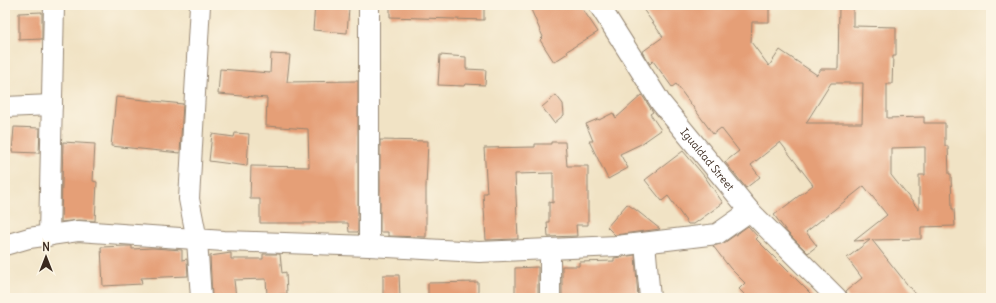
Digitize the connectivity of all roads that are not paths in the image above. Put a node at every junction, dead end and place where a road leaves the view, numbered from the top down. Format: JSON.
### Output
{"nodes":[{"id":1,"x":54,"y":5,"type":"edge"},
{"id":2,"x":200,"y":5,"type":"edge"},
{"id":3,"x":369,"y":5,"type":"edge"},
{"id":4,"x":599,"y":5,"type":"edge"},
{"id":5,"x":52,"y":105,"type":"junction"},
{"id":6,"x":5,"y":108,"type":"edge"},
{"id":7,"x":750,"y":211,"type":"junction"},
{"id":8,"x":49,"y":236,"type":"junction"},
{"id":9,"x":197,"y":240,"type":"junction"},
{"id":10,"x":645,"y":242,"type":"junction"},
{"id":11,"x":5,"y":245,"type":"edge"},
{"id":12,"x":370,"y":246,"type":"junction"},
{"id":13,"x":550,"y":249,"type":"junction"},
{"id":14,"x":201,"y":298,"type":"edge"},
{"id":15,"x":550,"y":298,"type":"edge"},
{"id":16,"x":650,"y":298,"type":"edge"},
{"id":17,"x":837,"y":298,"type":"edge"}],
"edges":[{"from":1,"to":5,"type":"street"},
{"from":2,"to":9,"type":"street"},
{"from":3,"to":12,"type":"street"},
{"from":4,"to":7,"type":"street","name":"Igualdad Street"},
{"from":5,"to":6,"type":"street"},
{"from":5,"to":8,"type":"street"},
{"from":7,"to":10,"type":"street"},
{"from":7,"to":17,"type":"street","name":"Igualdad Street"},
{"from":8,"to":9,"type":"street"},
{"from":8,"to":11,"type":"street"},
{"from":9,"to":12,"type":"street"},
{"from":9,"to":14,"type":"street"},
{"from":10,"to":13,"type":"street"},
{"from":10,"to":16,"type":"street"},
{"from":12,"to":13,"type":"street"},
{"from":13,"to":15,"type":"street"}]}
